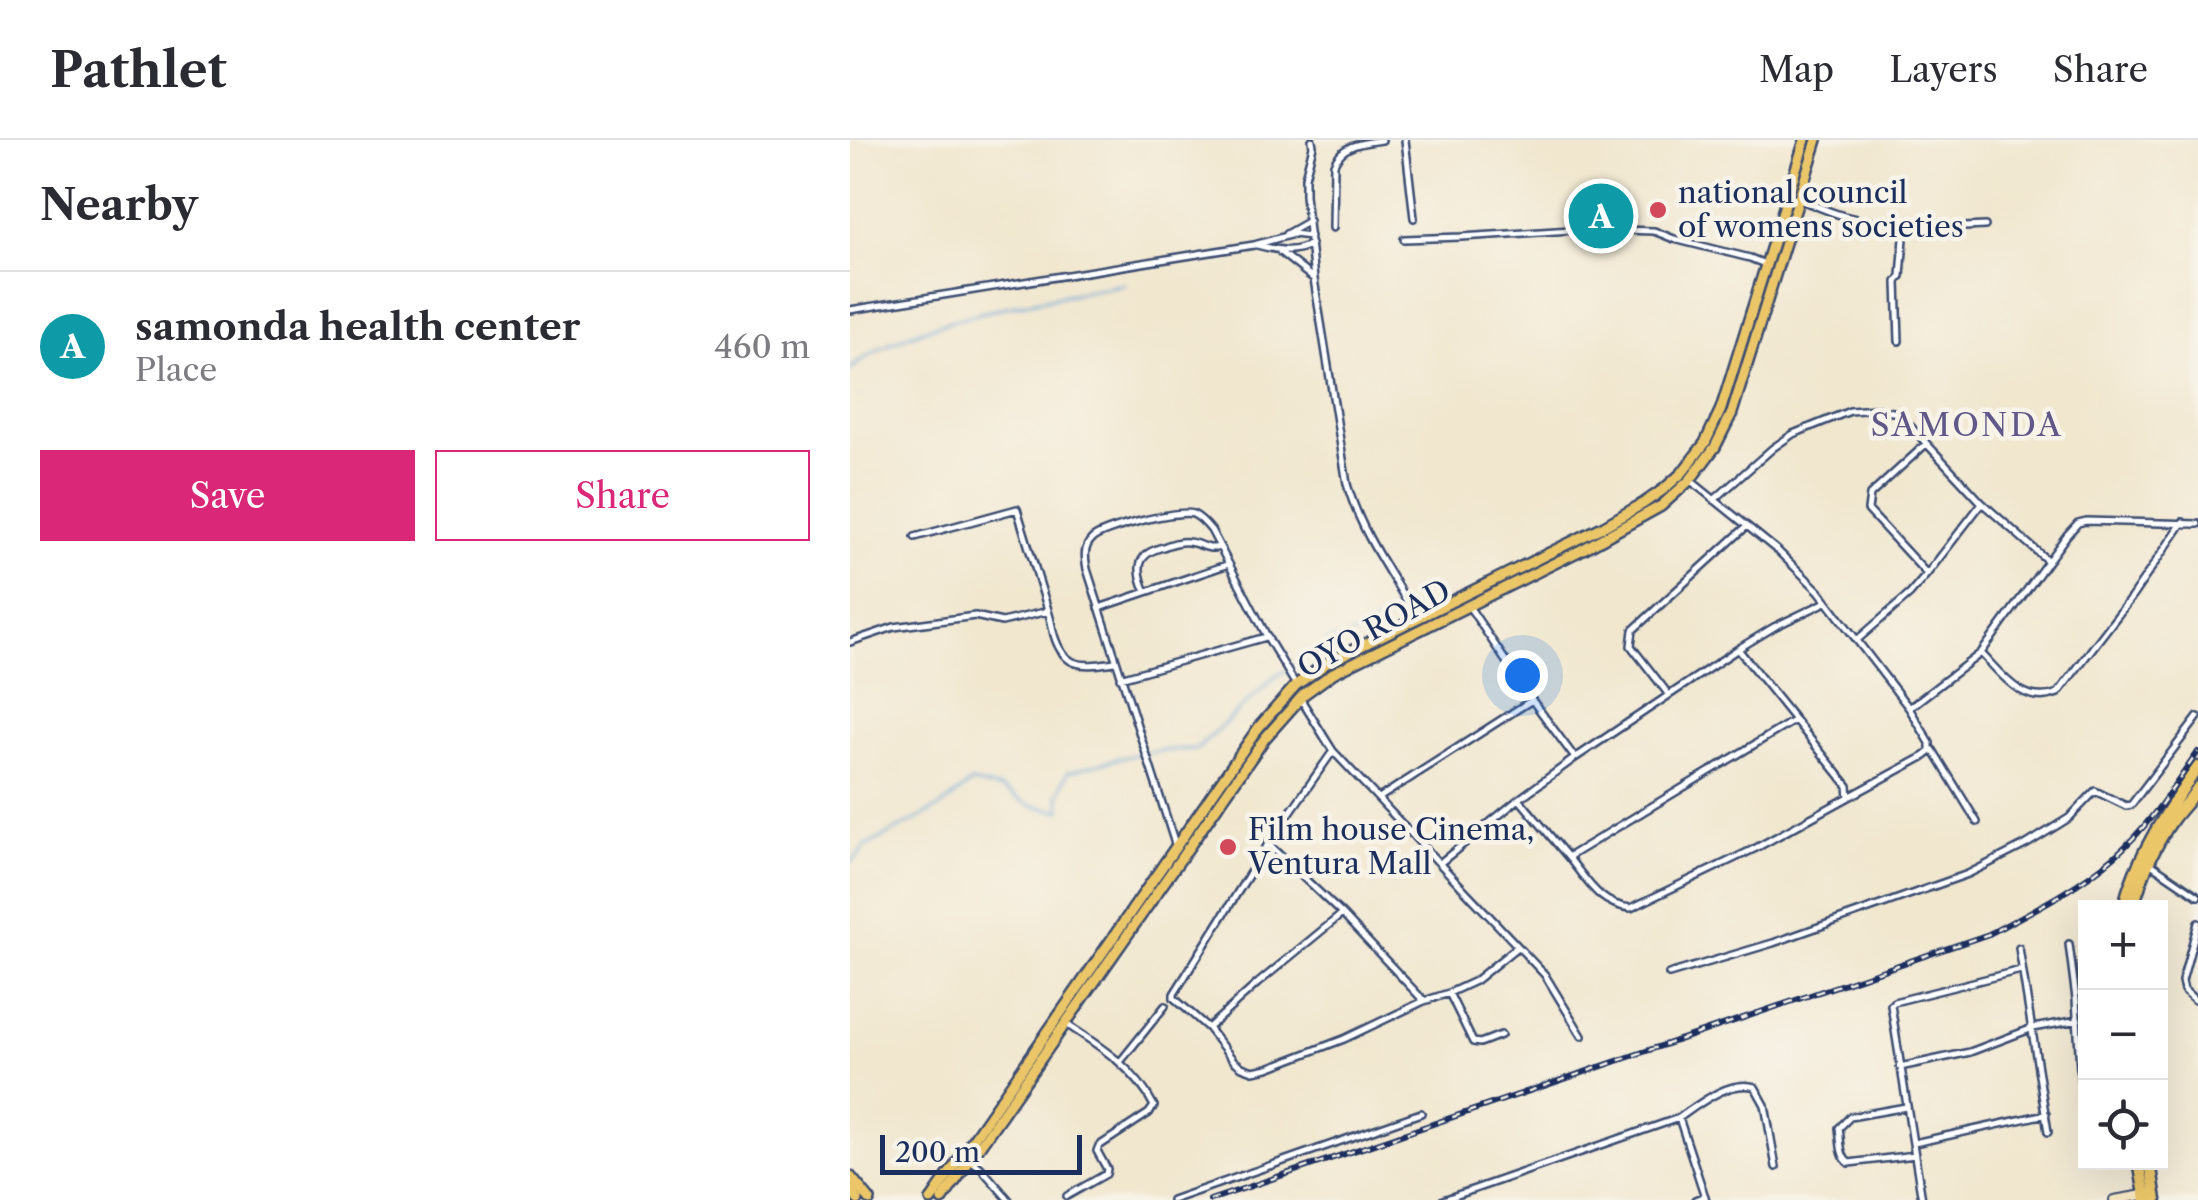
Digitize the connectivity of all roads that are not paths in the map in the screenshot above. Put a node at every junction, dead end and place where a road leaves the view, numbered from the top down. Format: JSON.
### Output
{"nodes":[{"id":1,"x":1382,"y":140,"type":"edge"},
{"id":2,"x":1405,"y":140,"type":"edge"},
{"id":3,"x":1805,"y":140,"type":"edge"},
{"id":4,"x":1818,"y":140,"type":"edge"},
{"id":5,"x":1315,"y":142,"type":"edge"},
{"id":6,"x":1800,"y":200,"type":"junction"},
{"id":7,"x":1414,"y":218,"type":"dead end"},
{"id":8,"x":1309,"y":221,"type":"junction"},
{"id":9,"x":1904,"y":226,"type":"junction"},
{"id":10,"x":1984,"y":226,"type":"dead end"},
{"id":11,"x":1333,"y":228,"type":"dead end"},
{"id":12,"x":1281,"y":238,"type":"junction"},
{"id":13,"x":1404,"y":238,"type":"dead end"},
{"id":14,"x":1311,"y":240,"type":"junction"},
{"id":15,"x":1254,"y":245,"type":"junction"},
{"id":16,"x":1278,"y":250,"type":"junction"},
{"id":17,"x":1767,"y":265,"type":"junction"},
{"id":18,"x":1314,"y":278,"type":"junction"},
{"id":19,"x":850,"y":310,"type":"edge"},
{"id":20,"x":1899,"y":342,"type":"dead end"},
{"id":21,"x":1926,"y":444,"type":"junction"},
{"id":22,"x":1690,"y":480,"type":"junction"},
{"id":23,"x":1714,"y":500,"type":"junction"},
{"id":24,"x":1982,"y":502,"type":"junction"},
{"id":25,"x":2183,"y":522,"type":"junction"},
{"id":26,"x":2198,"y":524,"type":"edge"},
{"id":27,"x":1747,"y":526,"type":"junction"},
{"id":28,"x":914,"y":536,"type":"dead end"},
{"id":29,"x":1220,"y":546,"type":"junction"},
{"id":30,"x":2048,"y":561,"type":"junction"},
{"id":31,"x":1229,"y":564,"type":"junction"},
{"id":32,"x":1928,"y":574,"type":"junction"},
{"id":33,"x":1146,"y":592,"type":"junction"},
{"id":34,"x":1826,"y":602,"type":"junction"},
{"id":35,"x":1468,"y":605,"type":"junction"},
{"id":36,"x":1098,"y":609,"type":"junction"},
{"id":37,"x":1048,"y":611,"type":"junction"},
{"id":38,"x":1417,"y":618,"type":"junction"},
{"id":39,"x":1268,"y":636,"type":"junction"},
{"id":40,"x":1856,"y":640,"type":"junction"},
{"id":41,"x":850,"y":642,"type":"edge"},
{"id":42,"x":1738,"y":648,"type":"junction"},
{"id":43,"x":1981,"y":653,"type":"junction"},
{"id":44,"x":1115,"y":662,"type":"junction"},
{"id":45,"x":1120,"y":678,"type":"junction"},
{"id":46,"x":1296,"y":686,"type":"junction"},
{"id":47,"x":1669,"y":695,"type":"junction"},
{"id":48,"x":1300,"y":698,"type":"junction"},
{"id":49,"x":1532,"y":700,"type":"junction"},
{"id":50,"x":1908,"y":708,"type":"junction"},
{"id":51,"x":2198,"y":717,"type":"edge"},
{"id":52,"x":1795,"y":720,"type":"junction"},
{"id":53,"x":1931,"y":748,"type":"junction"},
{"id":54,"x":1334,"y":751,"type":"junction"},
{"id":55,"x":1576,"y":758,"type":"junction"},
{"id":56,"x":2198,"y":767,"type":"edge"},
{"id":57,"x":2198,"y":787,"type":"edge"},
{"id":58,"x":1849,"y":797,"type":"junction"},
{"id":59,"x":1378,"y":798,"type":"junction"},
{"id":60,"x":1519,"y":799,"type":"junction"},
{"id":61,"x":2187,"y":804,"type":"junction"},
{"id":62,"x":2198,"y":812,"type":"edge"},
{"id":63,"x":1977,"y":822,"type":"dead end"},
{"id":64,"x":1268,"y":844,"type":"junction"},
{"id":65,"x":1176,"y":848,"type":"junction"},
{"id":66,"x":1568,"y":857,"type":"junction"},
{"id":67,"x":2146,"y":859,"type":"junction"},
{"id":68,"x":1440,"y":862,"type":"junction"},
{"id":69,"x":2198,"y":896,"type":"edge"},
{"id":70,"x":2127,"y":900,"type":"edge"},
{"id":71,"x":2135,"y":900,"type":"edge"},
{"id":72,"x":1342,"y":914,"type":"junction"},
{"id":73,"x":2198,"y":922,"type":"edge"},
{"id":74,"x":2069,"y":944,"type":"dead end"},
{"id":75,"x":1518,"y":946,"type":"junction"},
{"id":76,"x":2018,"y":948,"type":"dead end"},
{"id":77,"x":2022,"y":970,"type":"junction"},
{"id":78,"x":1670,"y":974,"type":"dead end"},
{"id":79,"x":1448,"y":994,"type":"junction"},
{"id":80,"x":2195,"y":1000,"type":"dead end"},
{"id":81,"x":1424,"y":1001,"type":"junction"},
{"id":82,"x":1074,"y":1004,"type":"junction"},
{"id":83,"x":1165,"y":1006,"type":"dead end"},
{"id":84,"x":2078,"y":1020,"type":"joint"},
{"id":85,"x":1066,"y":1024,"type":"junction"},
{"id":86,"x":1208,"y":1028,"type":"junction"},
{"id":87,"x":2033,"y":1028,"type":"junction"},
{"id":88,"x":1501,"y":1035,"type":"dead end"},
{"id":89,"x":1582,"y":1036,"type":"dead end"},
{"id":90,"x":1120,"y":1062,"type":"junction"},
{"id":91,"x":1900,"y":1067,"type":"junction"},
{"id":92,"x":1906,"y":1107,"type":"junction"},
{"id":93,"x":1421,"y":1112,"type":"dead end"},
{"id":94,"x":2046,"y":1114,"type":"junction"},
{"id":95,"x":1680,"y":1118,"type":"junction"},
{"id":96,"x":2048,"y":1132,"type":"dead end"},
{"id":97,"x":1914,"y":1143,"type":"junction"},
{"id":98,"x":1916,"y":1155,"type":"junction"},
{"id":99,"x":971,"y":1160,"type":"junction"},
{"id":100,"x":1776,"y":1167,"type":"dead end"},
{"id":101,"x":2142,"y":1170,"type":"edge"},
{"id":102,"x":2150,"y":1170,"type":"edge"},
{"id":103,"x":850,"y":1176,"type":"edge"},
{"id":104,"x":850,"y":1190,"type":"edge"},
{"id":105,"x":1067,"y":1196,"type":"dead end"},
{"id":106,"x":2151,"y":1197,"type":"edge"},
{"id":107,"x":1705,"y":1198,"type":"edge"},
{"id":108,"x":858,"y":1200,"type":"edge"},
{"id":109,"x":870,"y":1200,"type":"edge"},
{"id":110,"x":930,"y":1200,"type":"edge"},
{"id":111,"x":942,"y":1200,"type":"edge"},
{"id":112,"x":1009,"y":1200,"type":"edge"},
{"id":113,"x":1172,"y":1200,"type":"edge"},
{"id":114,"x":1443,"y":1200,"type":"edge"},
{"id":115,"x":1695,"y":1200,"type":"edge"},
{"id":116,"x":1922,"y":1200,"type":"edge"},
{"id":117,"x":2114,"y":1200,"type":"edge"}],
"edges":[{"from":1,"to":11,"type":"street"},
{"from":2,"to":7,"type":"street"},
{"from":3,"to":17,"type":"main road","name":"OYO ROAD"},
{"from":4,"to":6,"type":"main road","name":"OYO ROAD"},
{"from":5,"to":8,"type":"street"},
{"from":6,"to":9,"type":"street"},
{"from":6,"to":22,"type":"main road","name":"OYO ROAD"},
{"from":8,"to":12,"type":"street"},
{"from":8,"to":14,"type":"street"},
{"from":9,"to":10,"type":"street"},
{"from":9,"to":20,"type":"street"},
{"from":12,"to":14,"type":"street"},
{"from":12,"to":15,"type":"street"},
{"from":13,"to":17,"type":"street"},
{"from":14,"to":16,"type":"street"},
{"from":14,"to":18,"type":"street"},
{"from":15,"to":16,"type":"street"},
{"from":15,"to":19,"type":"street"},
{"from":16,"to":18,"type":"street"},
{"from":17,"to":38,"type":"main road","name":"OYO ROAD"},
{"from":18,"to":38,"type":"street"},
{"from":21,"to":23,"type":"street"},
{"from":21,"to":24,"type":"street"},
{"from":21,"to":32,"type":"street"},
{"from":22,"to":23,"type":"street"},
{"from":22,"to":35,"type":"main road","name":"OYO ROAD"},
{"from":23,"to":27,"type":"street"},
{"from":24,"to":30,"type":"street"},
{"from":24,"to":32,"type":"street"},
{"from":25,"to":26,"type":"street"},
{"from":25,"to":30,"type":"street"},
{"from":25,"to":43,"type":"street"},
{"from":27,"to":34,"type":"street"},
{"from":27,"to":47,"type":"street"},
{"from":28,"to":37,"type":"street"},
{"from":29,"to":31,"type":"street"},
{"from":29,"to":33,"type":"street"},
{"from":29,"to":36,"type":"street"},
{"from":30,"to":43,"type":"street"},
{"from":31,"to":33,"type":"street"},
{"from":31,"to":39,"type":"street"},
{"from":32,"to":40,"type":"street"},
{"from":33,"to":36,"type":"street"},
{"from":34,"to":40,"type":"street"},
{"from":34,"to":42,"type":"street"},
{"from":35,"to":48,"type":"main road","name":"OYO ROAD"},
{"from":35,"to":49,"type":"street"},
{"from":36,"to":44,"type":"street"},
{"from":37,"to":41,"type":"street"},
{"from":37,"to":44,"type":"street"},
{"from":38,"to":46,"type":"main road","name":"OYO ROAD"},
{"from":39,"to":45,"type":"street"},
{"from":39,"to":46,"type":"street"},
{"from":40,"to":50,"type":"street"},
{"from":42,"to":47,"type":"street"},
{"from":42,"to":52,"type":"street"},
{"from":43,"to":50,"type":"street"},
{"from":44,"to":45,"type":"street"},
{"from":45,"to":65,"type":"street"},
{"from":46,"to":65,"type":"main road","name":"OYO ROAD"},
{"from":47,"to":55,"type":"street"},
{"from":48,"to":54,"type":"street"},
{"from":48,"to":82,"type":"main road","name":"OYO ROAD"},
{"from":49,"to":55,"type":"street"},
{"from":49,"to":59,"type":"street"},
{"from":50,"to":53,"type":"street"},
{"from":51,"to":78,"type":"street"},
{"from":52,"to":58,"type":"street"},
{"from":52,"to":66,"type":"street"},
{"from":53,"to":58,"type":"street"},
{"from":53,"to":63,"type":"street"},
{"from":54,"to":59,"type":"street"},
{"from":54,"to":64,"type":"street"},
{"from":55,"to":60,"type":"street"},
{"from":56,"to":67,"type":"highway"},
{"from":57,"to":61,"type":"highway"},
{"from":58,"to":66,"type":"street"},
{"from":59,"to":68,"type":"street"},
{"from":60,"to":66,"type":"street"},
{"from":60,"to":68,"type":"street"},
{"from":61,"to":62,"type":"street"},
{"from":61,"to":67,"type":"highway"},
{"from":64,"to":72,"type":"street"},
{"from":64,"to":86,"type":"street"},
{"from":65,"to":82,"type":"main road","name":"OYO ROAD"},
{"from":67,"to":69,"type":"street"},
{"from":67,"to":70,"type":"highway"},
{"from":67,"to":71,"type":"highway"},
{"from":68,"to":75,"type":"street"},
{"from":72,"to":81,"type":"street"},
{"from":72,"to":86,"type":"street"},
{"from":73,"to":80,"type":"street"},
{"from":74,"to":84,"type":"street"},
{"from":75,"to":79,"type":"street"},
{"from":75,"to":89,"type":"street"},
{"from":76,"to":77,"type":"street"},
{"from":77,"to":87,"type":"street"},
{"from":77,"to":91,"type":"street"},
{"from":79,"to":81,"type":"street"},
{"from":79,"to":88,"type":"street"},
{"from":81,"to":86,"type":"street"},
{"from":82,"to":85,"type":"main road","name":"OYO ROAD"},
{"from":82,"to":110,"type":"main road","name":"OYO ROAD"},
{"from":83,"to":90,"type":"street"},
{"from":84,"to":87,"type":"street"},
{"from":85,"to":90,"type":"street"},
{"from":85,"to":99,"type":"main road","name":"OYO ROAD"},
{"from":87,"to":91,"type":"street"},
{"from":87,"to":94,"type":"street"},
{"from":90,"to":105,"type":"street"},
{"from":91,"to":92,"type":"street"},
{"from":92,"to":97,"type":"street"},
{"from":92,"to":98,"type":"street"},
{"from":93,"to":113,"type":"street"},
{"from":94,"to":96,"type":"street"},
{"from":94,"to":97,"type":"street"},
{"from":95,"to":100,"type":"street"},
{"from":95,"to":107,"type":"street"},
{"from":95,"to":114,"type":"street"},
{"from":97,"to":98,"type":"street"},
{"from":98,"to":116,"type":"street"},
{"from":99,"to":111,"type":"main road","name":"OYO ROAD"},
{"from":99,"to":112,"type":"street"},
{"from":101,"to":106,"type":"highway"},
{"from":102,"to":106,"type":"highway"},
{"from":103,"to":109,"type":"main road"},
{"from":104,"to":108,"type":"main road"},
{"from":106,"to":117,"type":"main road"},
{"from":107,"to":115,"type":"street"}]}
